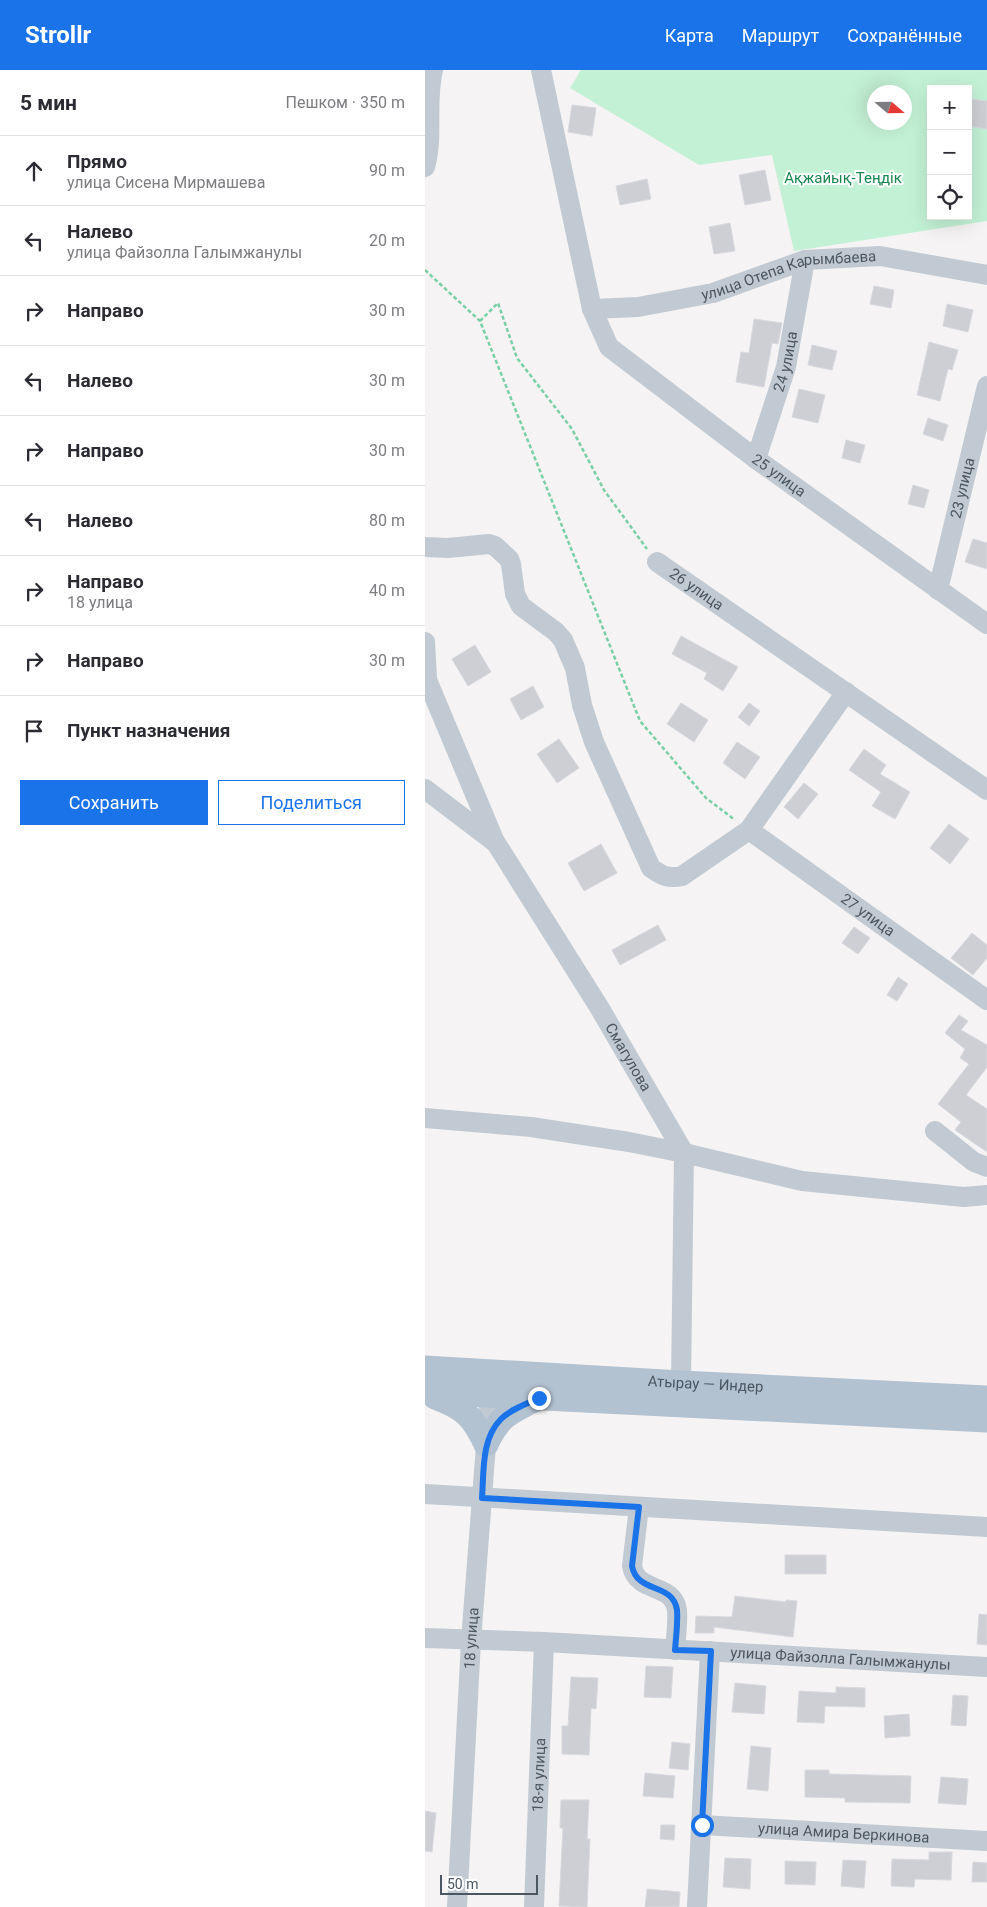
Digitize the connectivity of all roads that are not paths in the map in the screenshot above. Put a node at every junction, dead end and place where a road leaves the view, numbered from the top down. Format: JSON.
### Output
{"nodes":[{"id":1,"x":541,"y":70,"type":"edge"},
{"id":2,"x":432,"y":76,"type":"edge"},
{"id":3,"x":425,"y":167,"type":"edge"},
{"id":4,"x":805,"y":260,"type":"junction"},
{"id":5,"x":987,"y":275,"type":"edge"},
{"id":6,"x":592,"y":309,"type":"junction"},
{"id":7,"x":987,"y":386,"type":"edge"},
{"id":8,"x":756,"y":459,"type":"junction"},
{"id":9,"x":425,"y":547,"type":"edge"},
{"id":10,"x":657,"y":562,"type":"road end"},
{"id":11,"x":938,"y":590,"type":"junction"},
{"id":12,"x":987,"y":624,"type":"edge"},
{"id":13,"x":425,"y":642,"type":"edge"},
{"id":14,"x":426,"y":676,"type":"edge"},
{"id":15,"x":846,"y":692,"type":"junction"},
{"id":16,"x":425,"y":789,"type":"edge"},
{"id":17,"x":987,"y":790,"type":"edge"},
{"id":18,"x":749,"y":830,"type":"junction"},
{"id":19,"x":496,"y":843,"type":"junction"},
{"id":20,"x":987,"y":1000,"type":"edge"},
{"id":21,"x":425,"y":1118,"type":"edge"},
{"id":22,"x":935,"y":1131,"type":"dead end"},
{"id":23,"x":684,"y":1152,"type":"junction"},
{"id":24,"x":987,"y":1168,"type":"edge"},
{"id":25,"x":987,"y":1195,"type":"edge"},
{"id":26,"x":425,"y":1368,"type":"edge"},
{"id":27,"x":492,"y":1371,"type":"junction"},
{"id":28,"x":681,"y":1383,"type":"junction"},
{"id":29,"x":425,"y":1393,"type":"edge"},
{"id":30,"x":490,"y":1396,"type":"junction"},
{"id":31,"x":539,"y":1398,"type":"junction"},
{"id":32,"x":987,"y":1398,"type":"edge"},
{"id":33,"x":987,"y":1420,"type":"edge"},
{"id":34,"x":486,"y":1444,"type":"junction"},
{"id":35,"x":425,"y":1494,"type":"edge"},
{"id":36,"x":482,"y":1498,"type":"junction"},
{"id":37,"x":639,"y":1507,"type":"junction"},
{"id":38,"x":987,"y":1527,"type":"edge"},
{"id":39,"x":425,"y":1638,"type":"edge"},
{"id":40,"x":471,"y":1641,"type":"junction"},
{"id":41,"x":544,"y":1642,"type":"junction"},
{"id":42,"x":675,"y":1650,"type":"junction"},
{"id":43,"x":711,"y":1651,"type":"junction"},
{"id":44,"x":987,"y":1667,"type":"edge"},
{"id":45,"x":702,"y":1825,"type":"junction"},
{"id":46,"x":987,"y":1841,"type":"edge"},
{"id":47,"x":457,"y":1907,"type":"edge"},
{"id":48,"x":534,"y":1907,"type":"edge"},
{"id":49,"x":697,"y":1907,"type":"edge"}],
"edges":[{"from":1,"to":6,"type":"street","name":"25 улица"},
{"from":2,"to":3,"type":"street"},
{"from":4,"to":5,"type":"street","name":"улица Отепа Карымбаева"},
{"from":4,"to":6,"type":"street","name":"улица Отепа Карымбаева"},
{"from":4,"to":8,"type":"street","name":"24 улица"},
{"from":6,"to":8,"type":"street","name":"25 улица"},
{"from":7,"to":11,"type":"street","name":"23 улица"},
{"from":8,"to":11,"type":"street","name":"25 улица"},
{"from":9,"to":18,"type":"street"},
{"from":10,"to":15,"type":"street","name":"26 улица"},
{"from":11,"to":12,"type":"street","name":"25 улица"},
{"from":13,"to":14,"type":"street"},
{"from":14,"to":19,"type":"street"},
{"from":15,"to":17,"type":"street","name":"26 улица"},
{"from":15,"to":18,"type":"street"},
{"from":16,"to":19,"type":"street","name":"Смагулова"},
{"from":18,"to":20,"type":"street","name":"27 улица"},
{"from":19,"to":23,"type":"street","name":"Смагулова"},
{"from":21,"to":23,"type":"street"},
{"from":22,"to":24,"type":"street"},
{"from":23,"to":25,"type":"street"},
{"from":23,"to":28,"type":"street"},
{"from":26,"to":27,"type":"main road","name":"Атырау — Индер"},
{"from":27,"to":28,"type":"main road","name":"Атырау — Индер"},
{"from":27,"to":30,"type":"street","name":"18 улица"},
{"from":28,"to":32,"type":"main road","name":"Атырау — Индер"},
{"from":29,"to":30,"type":"main road","name":"Атырау — Индер"},
{"from":29,"to":34,"type":"main road"},
{"from":30,"to":31,"type":"main road","name":"Атырау — Индер"},
{"from":30,"to":34,"type":"street","name":"18 улица"},
{"from":31,"to":33,"type":"main road","name":"Атырау — Индер"},
{"from":31,"to":34,"type":"main road"},
{"from":34,"to":36,"type":"street","name":"18 улица"},
{"from":35,"to":36,"type":"street"},
{"from":36,"to":37,"type":"street"},
{"from":36,"to":40,"type":"street","name":"18 улица"},
{"from":37,"to":38,"type":"street"},
{"from":37,"to":42,"type":"street"},
{"from":39,"to":40,"type":"street","name":"улица Файзолла Галымжанулы"},
{"from":40,"to":41,"type":"street","name":"улица Файзолла Галымжанулы"},
{"from":40,"to":47,"type":"street","name":"18 улица"},
{"from":41,"to":42,"type":"street","name":"улица Файзолла Галымжанулы"},
{"from":41,"to":48,"type":"street","name":"18-я улица"},
{"from":42,"to":43,"type":"street","name":"улица Файзолла Галымжанулы"},
{"from":43,"to":44,"type":"street","name":"улица Файзолла Галымжанулы"},
{"from":43,"to":45,"type":"street"},
{"from":45,"to":46,"type":"street","name":"улица Амира Беркинова"},
{"from":45,"to":49,"type":"street"}]}
